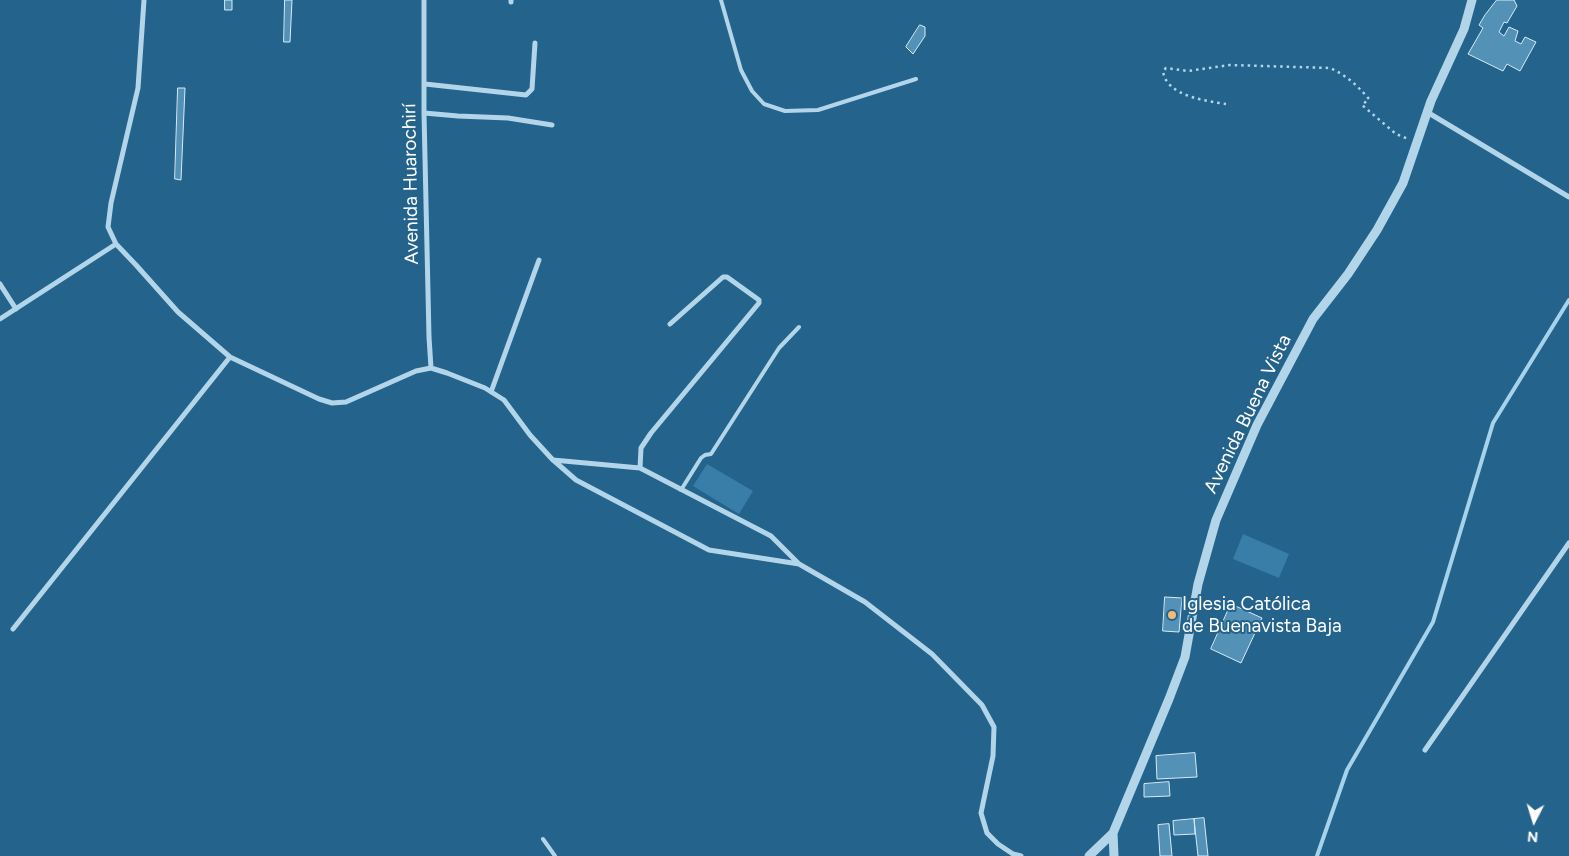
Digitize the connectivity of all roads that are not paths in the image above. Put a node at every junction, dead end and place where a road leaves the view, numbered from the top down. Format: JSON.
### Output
{"nodes":[{"id":1,"x":144,"y":0,"type":"edge"},
{"id":2,"x":424,"y":0,"type":"edge"},
{"id":3,"x":720,"y":0,"type":"edge"},
{"id":4,"x":1472,"y":0,"type":"edge"},
{"id":5,"x":535,"y":43,"type":"dead end"},
{"id":6,"x":916,"y":79,"type":"dead end"},
{"id":7,"x":425,"y":84,"type":"junction"},
{"id":8,"x":1427,"y":112,"type":"junction"},
{"id":9,"x":424,"y":113,"type":"junction"},
{"id":10,"x":552,"y":125,"type":"dead end"},
{"id":11,"x":1569,"y":197,"type":"edge"},
{"id":12,"x":116,"y":244,"type":"junction"},
{"id":13,"x":539,"y":260,"type":"dead end"},
{"id":14,"x":0,"y":284,"type":"edge"},
{"id":15,"x":16,"y":309,"type":"junction"},
{"id":16,"x":0,"y":319,"type":"edge"},
{"id":17,"x":670,"y":324,"type":"dead end"},
{"id":18,"x":799,"y":327,"type":"dead end"},
{"id":19,"x":230,"y":357,"type":"junction"},
{"id":20,"x":431,"y":368,"type":"junction"},
{"id":21,"x":491,"y":392,"type":"junction"},
{"id":22,"x":552,"y":460,"type":"junction"},
{"id":23,"x":640,"y":468,"type":"junction"},
{"id":24,"x":682,"y":490,"type":"junction"},
{"id":25,"x":1569,"y":542,"type":"edge"},
{"id":26,"x":799,"y":564,"type":"junction"},
{"id":27,"x":13,"y":629,"type":"dead end"},
{"id":28,"x":1426,"y":750,"type":"dead end"},
{"id":29,"x":1114,"y":833,"type":"junction"},
{"id":30,"x":543,"y":839,"type":"dead end"},
{"id":31,"x":555,"y":856,"type":"edge"},
{"id":32,"x":1021,"y":856,"type":"edge"},
{"id":33,"x":1089,"y":856,"type":"edge"},
{"id":34,"x":1114,"y":856,"type":"edge"}],
"edges":[{"from":1,"to":12,"type":"street"},
{"from":2,"to":7,"type":"street","name":"Avenida Huarochirí"},
{"from":3,"to":6,"type":"lane"},
{"from":4,"to":8,"type":"street","name":"Avenida Buena Vista"},
{"from":5,"to":7,"type":"street"},
{"from":7,"to":9,"type":"street","name":"Avenida Huarochirí"},
{"from":8,"to":11,"type":"street"},
{"from":8,"to":29,"type":"street","name":"Avenida Buena Vista"},
{"from":9,"to":10,"type":"street"},
{"from":9,"to":20,"type":"street","name":"Avenida Huarochirí"},
{"from":12,"to":15,"type":"street"},
{"from":12,"to":19,"type":"street"},
{"from":13,"to":21,"type":"street"},
{"from":14,"to":15,"type":"street"},
{"from":15,"to":16,"type":"street"},
{"from":17,"to":23,"type":"street"},
{"from":18,"to":24,"type":"lane"},
{"from":19,"to":20,"type":"street"},
{"from":19,"to":27,"type":"street"},
{"from":20,"to":21,"type":"street"},
{"from":21,"to":22,"type":"street"},
{"from":22,"to":23,"type":"street"},
{"from":22,"to":26,"type":"street"},
{"from":23,"to":24,"type":"street"},
{"from":24,"to":26,"type":"street"},
{"from":25,"to":28,"type":"street"},
{"from":26,"to":32,"type":"street"},
{"from":29,"to":33,"type":"street","name":"Avenida Buena Vista"},
{"from":29,"to":34,"type":"street"},
{"from":30,"to":31,"type":"lane"}]}
